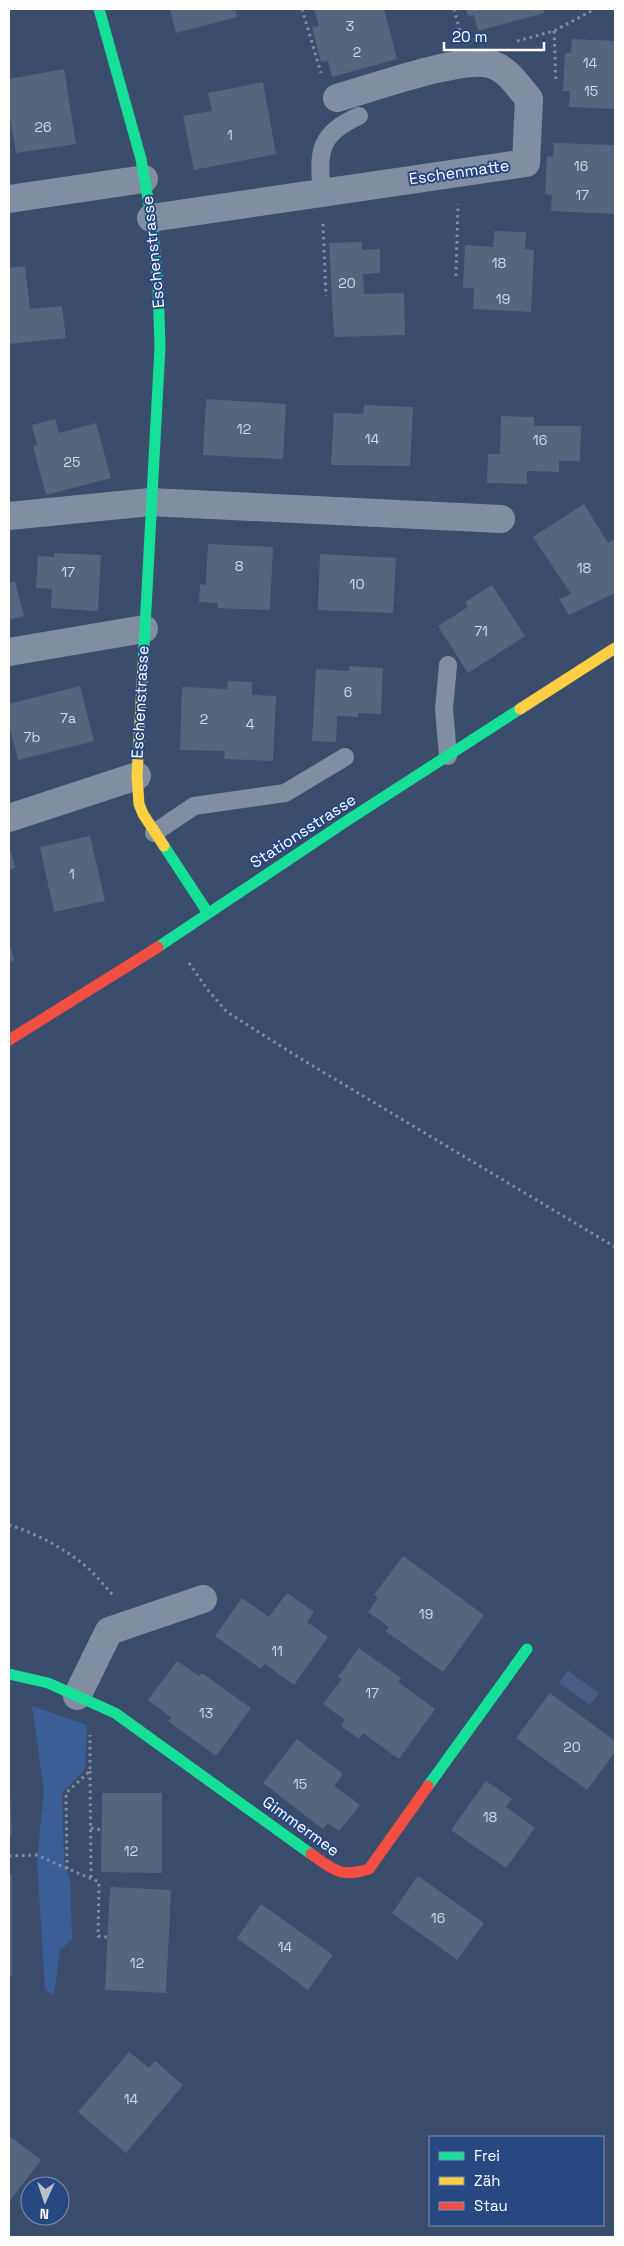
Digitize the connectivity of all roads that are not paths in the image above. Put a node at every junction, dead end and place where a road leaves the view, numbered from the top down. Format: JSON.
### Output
{"nodes":[{"id":1,"x":99,"y":9,"type":"edge"},
{"id":2,"x":336,"y":98,"type":"road end"},
{"id":3,"x":359,"y":116,"type":"dead end"},
{"id":4,"x":144,"y":180,"type":"junction"},
{"id":5,"x":322,"y":193,"type":"junction"},
{"id":6,"x":9,"y":200,"type":"edge"},
{"id":7,"x":151,"y":218,"type":"junction"},
{"id":8,"x":150,"y":502,"type":"junction"},
{"id":9,"x":9,"y":516,"type":"edge"},
{"id":10,"x":501,"y":519,"type":"dead end"},
{"id":11,"x":144,"y":629,"type":"junction"},
{"id":12,"x":615,"y":648,"type":"edge"},
{"id":13,"x":9,"y":652,"type":"edge"},
{"id":14,"x":448,"y":665,"type":"dead end"},
{"id":15,"x":448,"y":756,"type":"junction"},
{"id":16,"x":345,"y":757,"type":"dead end"},
{"id":17,"x":137,"y":776,"type":"junction"},
{"id":18,"x":9,"y":818,"type":"edge"},
{"id":19,"x":154,"y":833,"type":"junction"},
{"id":20,"x":208,"y":913,"type":"junction"},
{"id":21,"x":9,"y":1040,"type":"edge"},
{"id":22,"x":203,"y":1599,"type":"dead end"},
{"id":23,"x":527,"y":1649,"type":"dead end"},
{"id":24,"x":9,"y":1674,"type":"edge"},
{"id":25,"x":84,"y":1699,"type":"junction"}],
"edges":[{"from":1,"to":4,"type":"street","name":"Eschenstrasse"},
{"from":2,"to":5,"type":"street","name":"Eschenmatte"},
{"from":3,"to":5,"type":"lane"},
{"from":4,"to":6,"type":"street"},
{"from":4,"to":7,"type":"street","name":"Eschenstrasse"},
{"from":5,"to":7,"type":"street","name":"Eschenmatte"},
{"from":7,"to":8,"type":"street","name":"Eschenstrasse"},
{"from":8,"to":9,"type":"street"},
{"from":8,"to":10,"type":"street"},
{"from":8,"to":11,"type":"street","name":"Eschenstrasse"},
{"from":11,"to":13,"type":"street","name":"Eschenstrasse"},
{"from":11,"to":17,"type":"street","name":"Eschenstrasse"},
{"from":12,"to":15,"type":"street","name":"Stationsstrasse"},
{"from":14,"to":15,"type":"lane"},
{"from":15,"to":20,"type":"street","name":"Stationsstrasse"},
{"from":16,"to":19,"type":"lane"},
{"from":17,"to":18,"type":"street","name":"Eschenstrasse"},
{"from":17,"to":19,"type":"street","name":"Eschenstrasse"},
{"from":19,"to":20,"type":"street","name":"Eschenstrasse"},
{"from":20,"to":21,"type":"street","name":"Stationsstrasse"},
{"from":22,"to":25,"type":"street"},
{"from":23,"to":25,"type":"street","name":"Gimmermee"},
{"from":24,"to":25,"type":"street","name":"Gimmermee"}]}
